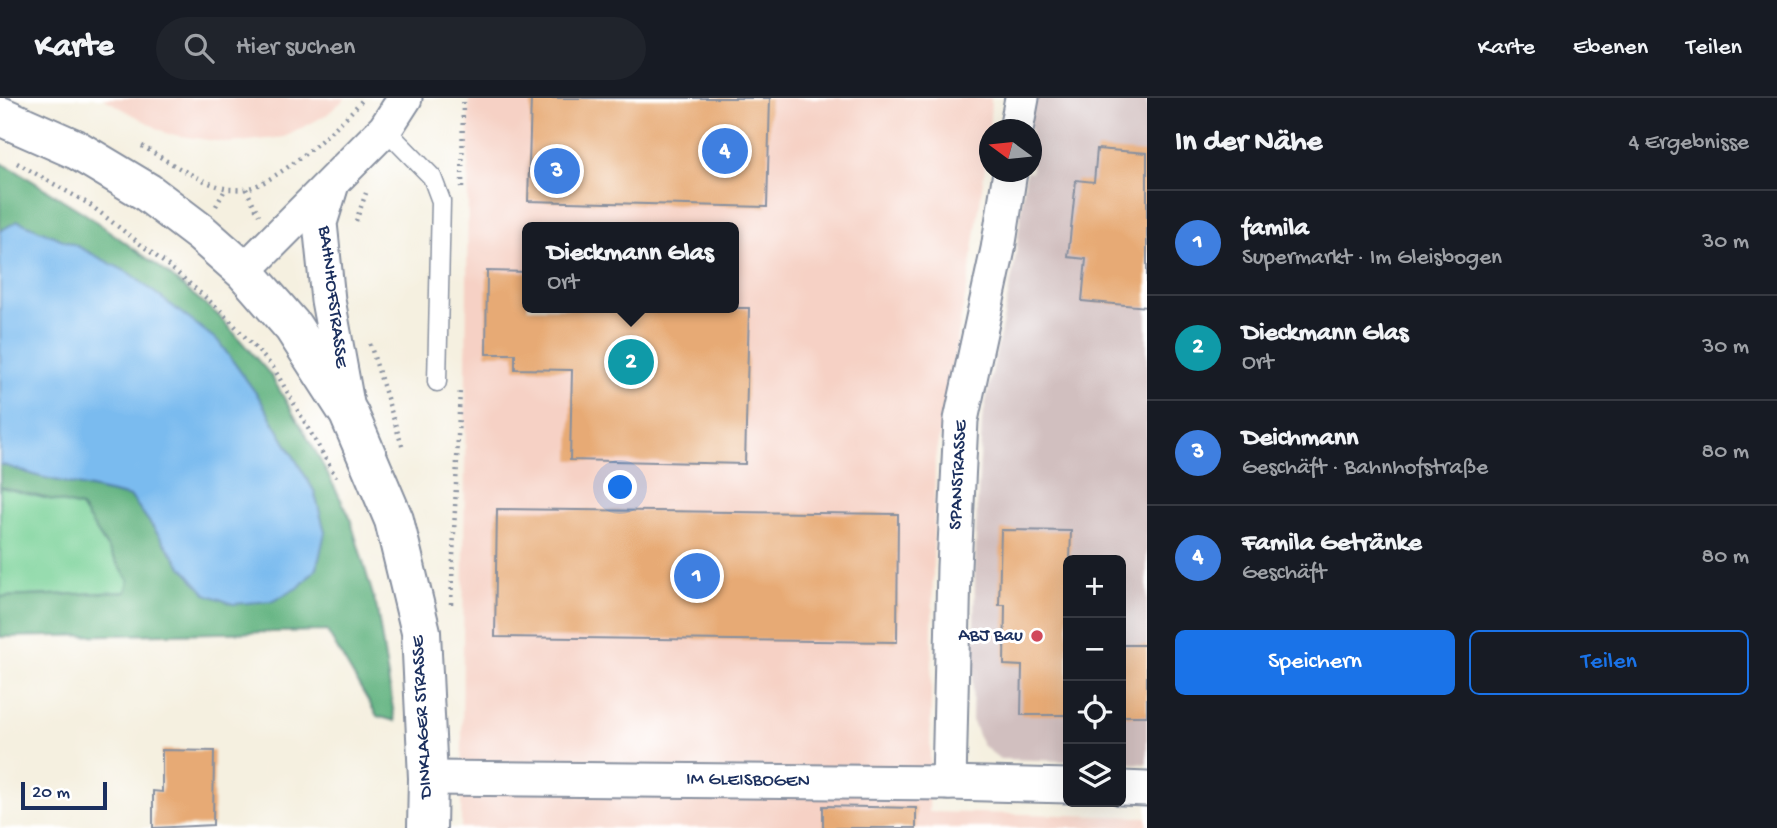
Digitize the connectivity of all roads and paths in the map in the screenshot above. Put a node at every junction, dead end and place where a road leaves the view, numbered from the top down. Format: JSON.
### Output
{"nodes":[{"id":1,"x":364,"y":98,"type":"edge"},
{"id":2,"x":405,"y":98,"type":"edge"},
{"id":3,"x":1022,"y":98,"type":"edge"},
{"id":4,"x":0,"y":116,"type":"edge"},
{"id":5,"x":1018,"y":119,"type":"edge"},
{"id":6,"x":385,"y":129,"type":"junction"},
{"id":7,"x":7,"y":158,"type":"dead end"},
{"id":8,"x":333,"y":181,"type":"junction"},
{"id":9,"x":1008,"y":182,"type":"edge"},
{"id":10,"x":226,"y":188,"type":"dead end"},
{"id":11,"x":368,"y":190,"type":"dead end"},
{"id":12,"x":354,"y":227,"type":"dead end"},
{"id":13,"x":244,"y":271,"type":"junction"},
{"id":14,"x":367,"y":334,"type":"dead end"},
{"id":15,"x":437,"y":382,"type":"dead end"},
{"id":16,"x":460,"y":382,"type":"dead end"},
{"id":17,"x":349,"y":414,"type":"junction"},
{"id":18,"x":404,"y":451,"type":"dead end"},
{"id":19,"x":338,"y":481,"type":"dead end"},
{"id":20,"x":444,"y":583,"type":"dead end"},
{"id":21,"x":428,"y":778,"type":"junction"},
{"id":22,"x":949,"y":783,"type":"junction"},
{"id":23,"x":1063,"y":786,"type":"edge"},
{"id":24,"x":1126,"y":788,"type":"edge"},
{"id":25,"x":1147,"y":789,"type":"edge"},
{"id":26,"x":427,"y":828,"type":"edge"}],
"edges":[{"from":1,"to":10,"type":"path"},
{"from":2,"to":6,"type":"street","name":"BAHNHOFSTRASSE"},
{"from":3,"to":5,"type":"street"},
{"from":4,"to":13,"type":"main road","name":"DINKLAGER STRASSE"},
{"from":6,"to":8,"type":"street","name":"BAHNHOFSTRASSE"},
{"from":6,"to":15,"type":"lane"},
{"from":7,"to":19,"type":"path"},
{"from":8,"to":13,"type":"street","name":"BAHNHOFSTRASSE"},
{"from":8,"to":17,"type":"street","name":"BAHNHOFSTRASSE"},
{"from":9,"to":22,"type":"street","name":"SPANSTRASSE"},
{"from":11,"to":12,"type":"path"},
{"from":13,"to":17,"type":"main road","name":"DINKLAGER STRASSE"},
{"from":14,"to":18,"type":"path"},
{"from":16,"to":20,"type":"path"},
{"from":17,"to":21,"type":"main road","name":"DINKLAGER STRASSE"},
{"from":21,"to":22,"type":"street","name":"IM GLEISBOGEN"},
{"from":21,"to":26,"type":"main road","name":"DINKLAGER STRASSE"},
{"from":22,"to":23,"type":"street","name":"IM GLEISBOGEN"},
{"from":24,"to":25,"type":"street"}]}
